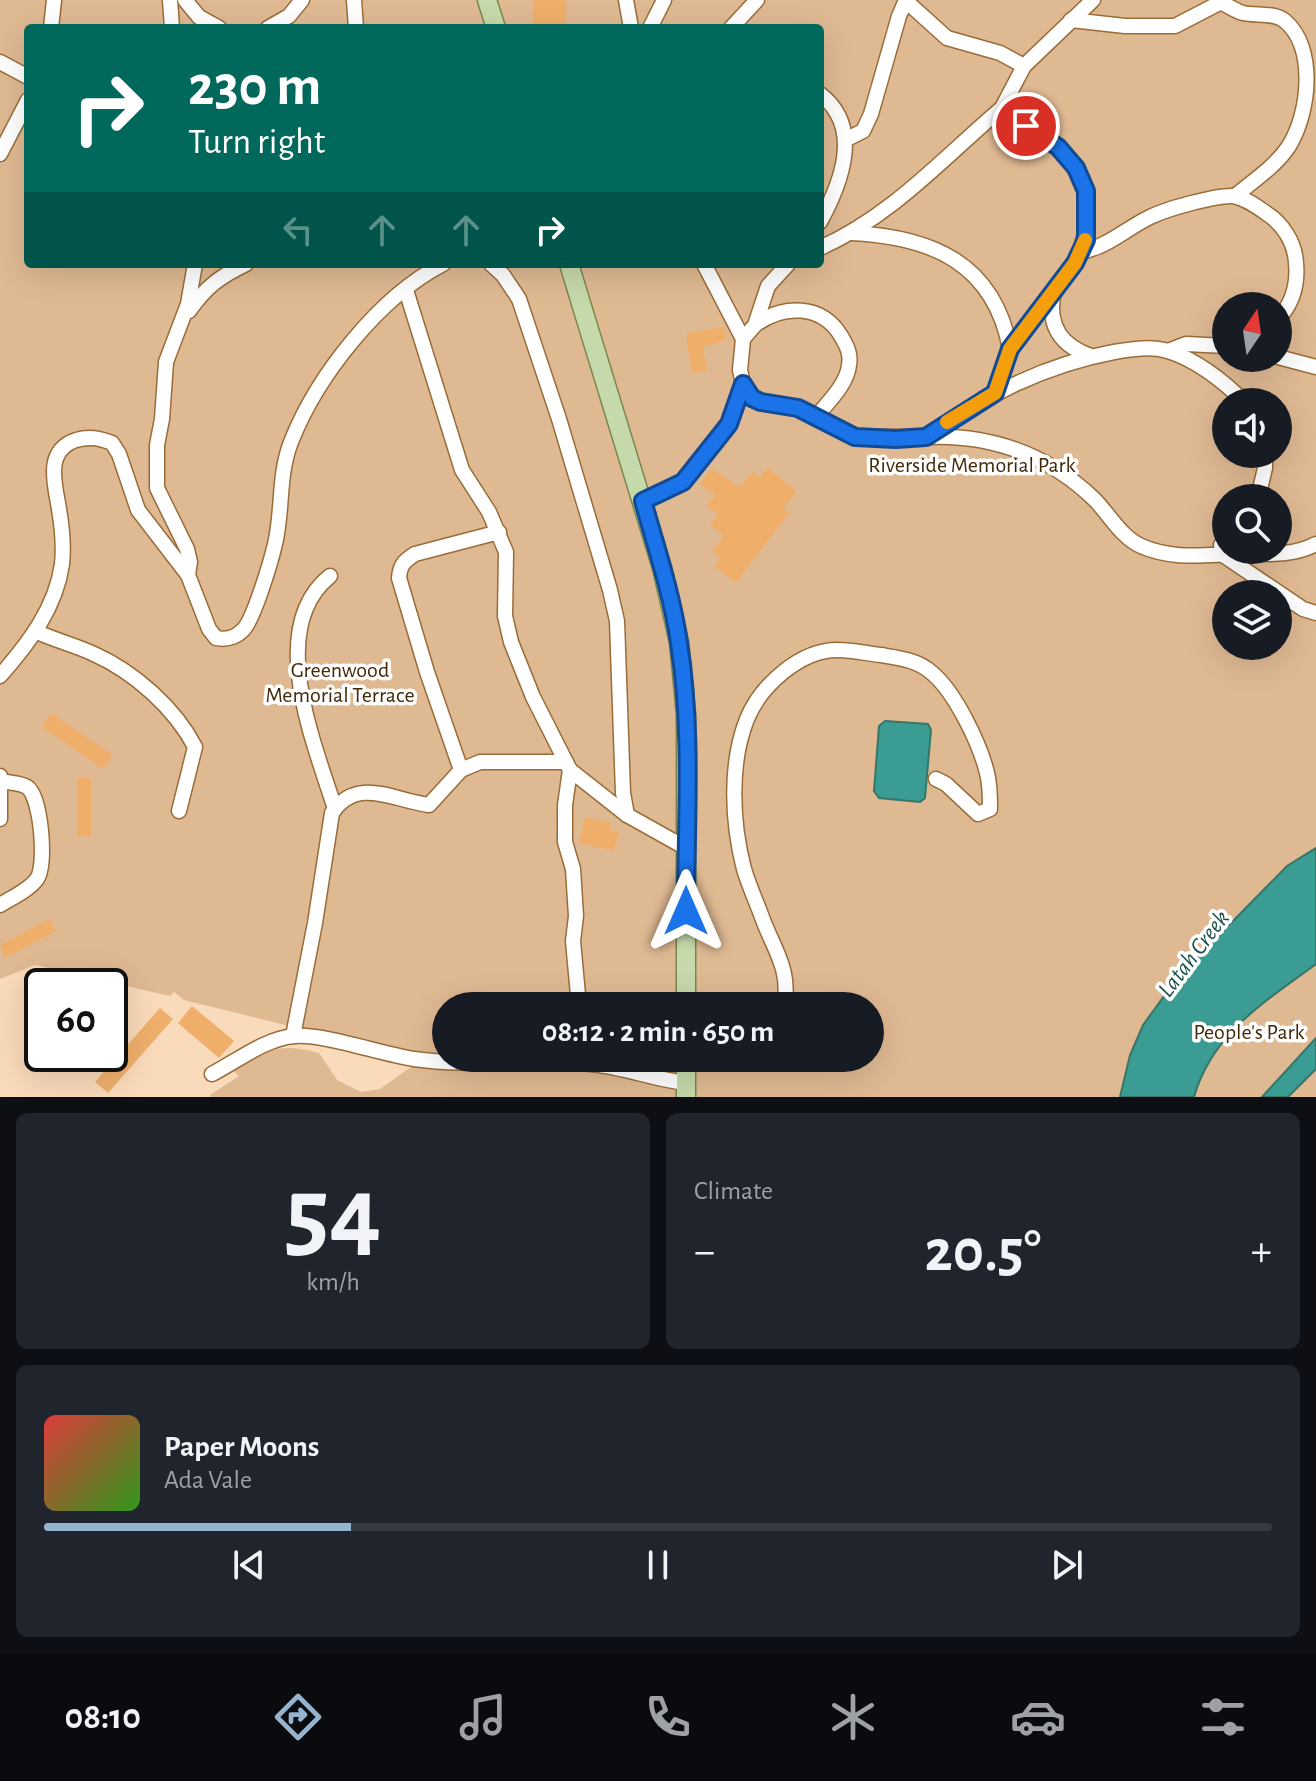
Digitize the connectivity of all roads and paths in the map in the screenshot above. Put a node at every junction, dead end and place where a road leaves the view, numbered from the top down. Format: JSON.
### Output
{"nodes":[{"id":1,"x":54,"y":0,"type":"edge"},
{"id":2,"x":170,"y":0,"type":"edge"},
{"id":3,"x":185,"y":0,"type":"edge"},
{"id":4,"x":302,"y":0,"type":"edge"},
{"id":5,"x":354,"y":0,"type":"edge"},
{"id":6,"x":487,"y":0,"type":"edge"},
{"id":7,"x":626,"y":0,"type":"edge"},
{"id":8,"x":664,"y":0,"type":"edge"},
{"id":9,"x":757,"y":0,"type":"edge"},
{"id":10,"x":1093,"y":0,"type":"edge"},
{"id":11,"x":906,"y":1,"type":"edge"},
{"id":12,"x":1223,"y":1,"type":"edge"},
{"id":13,"x":1071,"y":20,"type":"junction"},
{"id":14,"x":51,"y":24,"type":"edge"},
{"id":15,"x":172,"y":24,"type":"edge"},
{"id":16,"x":212,"y":24,"type":"edge"},
{"id":17,"x":275,"y":24,"type":"edge"},
{"id":18,"x":356,"y":24,"type":"edge"},
{"id":19,"x":495,"y":24,"type":"edge"},
{"id":20,"x":630,"y":24,"type":"edge"},
{"id":21,"x":652,"y":24,"type":"edge"},
{"id":22,"x":735,"y":24,"type":"edge"},
{"id":23,"x":0,"y":62,"type":"edge"},
{"id":24,"x":1024,"y":66,"type":"junction"},
{"id":25,"x":24,"y":75,"type":"edge"},
{"id":26,"x":824,"y":97,"type":"edge"},
{"id":27,"x":24,"y":108,"type":"edge"},
{"id":28,"x":1002,"y":108,"type":"junction"},
{"id":29,"x":847,"y":139,"type":"junction"},
{"id":30,"x":0,"y":154,"type":"edge"},
{"id":31,"x":1235,"y":196,"type":"junction"},
{"id":32,"x":824,"y":213,"type":"edge"},
{"id":33,"x":852,"y":233,"type":"junction"},
{"id":34,"x":824,"y":246,"type":"edge"},
{"id":35,"x":1080,"y":252,"type":"junction"},
{"id":36,"x":194,"y":268,"type":"edge"},
{"id":37,"x":237,"y":268,"type":"edge"},
{"id":38,"x":435,"y":268,"type":"edge"},
{"id":39,"x":495,"y":268,"type":"edge"},
{"id":40,"x":570,"y":268,"type":"edge"},
{"id":41,"x":706,"y":268,"type":"edge"},
{"id":42,"x":784,"y":268,"type":"edge"},
{"id":43,"x":406,"y":290,"type":"junction"},
{"id":44,"x":1054,"y":292,"type":"junction"},
{"id":45,"x":1292,"y":298,"type":"edge"},
{"id":46,"x":184,"y":318,"type":"junction"},
{"id":47,"x":755,"y":325,"type":"junction"},
{"id":48,"x":743,"y":339,"type":"junction"},
{"id":49,"x":1212,"y":345,"type":"edge"},
{"id":50,"x":1010,"y":349,"type":"junction"},
{"id":51,"x":1168,"y":351,"type":"junction"},
{"id":52,"x":1091,"y":356,"type":"junction"},
{"id":53,"x":1292,"y":361,"type":"edge"},
{"id":54,"x":1316,"y":367,"type":"edge"},
{"id":55,"x":743,"y":384,"type":"junction"},
{"id":56,"x":1228,"y":388,"type":"edge"},
{"id":57,"x":995,"y":393,"type":"junction"},
{"id":58,"x":816,"y":417,"type":"junction"},
{"id":59,"x":926,"y":437,"type":"junction"},
{"id":60,"x":643,"y":501,"type":"junction"},
{"id":61,"x":499,"y":532,"type":"junction"},
{"id":62,"x":1316,"y":544,"type":"edge"},
{"id":63,"x":1212,"y":551,"type":"edge"},
{"id":64,"x":1292,"y":552,"type":"edge"},
{"id":65,"x":1245,"y":564,"type":"edge"},
{"id":66,"x":188,"y":575,"type":"junction"},
{"id":67,"x":330,"y":576,"type":"dead end"},
{"id":68,"x":1316,"y":613,"type":"edge"},
{"id":69,"x":35,"y":631,"type":"junction"},
{"id":70,"x":0,"y":676,"type":"edge"},
{"id":71,"x":568,"y":766,"type":"junction"},
{"id":72,"x":461,"y":770,"type":"junction"},
{"id":73,"x":1,"y":779,"type":"edge"},
{"id":74,"x":936,"y":779,"type":"dead end"},
{"id":75,"x":335,"y":809,"type":"junction"},
{"id":76,"x":179,"y":811,"type":"dead end"},
{"id":77,"x":627,"y":815,"type":"junction"},
{"id":78,"x":0,"y":819,"type":"edge"},
{"id":79,"x":686,"y":848,"type":"junction"},
{"id":80,"x":0,"y":905,"type":"edge"},
{"id":81,"x":578,"y":992,"type":"edge"},
{"id":82,"x":686,"y":992,"type":"edge"},
{"id":83,"x":787,"y":992,"type":"edge"},
{"id":84,"x":293,"y":1036,"type":"junction"},
{"id":85,"x":432,"y":1059,"type":"edge"},
{"id":86,"x":633,"y":1072,"type":"edge"},
{"id":87,"x":212,"y":1074,"type":"dead end"},
{"id":88,"x":686,"y":1090,"type":"edge"}],
"edges":[{"from":1,"to":14,"type":"lane"},
{"from":2,"to":15,"type":"lane"},
{"from":3,"to":16,"type":"lane"},
{"from":4,"to":17,"type":"lane"},
{"from":5,"to":18,"type":"lane"},
{"from":6,"to":19,"type":"main road"},
{"from":7,"to":20,"type":"lane"},
{"from":8,"to":21,"type":"lane"},
{"from":9,"to":22,"type":"lane"},
{"from":10,"to":13,"type":"lane"},
{"from":11,"to":24,"type":"lane"},
{"from":11,"to":29,"type":"lane"},
{"from":12,"to":13,"type":"lane"},
{"from":12,"to":31,"type":"lane"},
{"from":13,"to":24,"type":"lane"},
{"from":23,"to":25,"type":"lane"},
{"from":24,"to":28,"type":"lane"},
{"from":26,"to":29,"type":"lane"},
{"from":27,"to":30,"type":"lane"},
{"from":28,"to":33,"type":"lane"},
{"from":28,"to":35,"type":"lane"},
{"from":29,"to":32,"type":"lane"},
{"from":31,"to":35,"type":"lane"},
{"from":31,"to":45,"type":"lane"},
{"from":33,"to":34,"type":"lane"},
{"from":33,"to":50,"type":"lane"},
{"from":35,"to":44,"type":"lane"},
{"from":36,"to":46,"type":"lane"},
{"from":37,"to":46,"type":"lane"},
{"from":38,"to":43,"type":"lane"},
{"from":39,"to":77,"type":"lane"},
{"from":40,"to":60,"type":"main road"},
{"from":41,"to":48,"type":"lane"},
{"from":42,"to":47,"type":"lane"},
{"from":43,"to":61,"type":"lane"},
{"from":43,"to":66,"type":"lane"},
{"from":44,"to":50,"type":"lane"},
{"from":44,"to":52,"type":"lane"},
{"from":46,"to":66,"type":"lane"},
{"from":47,"to":48,"type":"lane"},
{"from":47,"to":58,"type":"lane"},
{"from":48,"to":55,"type":"lane"},
{"from":49,"to":51,"type":"lane"},
{"from":50,"to":57,"type":"lane"},
{"from":51,"to":52,"type":"lane"},
{"from":51,"to":56,"type":"lane"},
{"from":52,"to":57,"type":"lane"},
{"from":53,"to":54,"type":"lane"},
{"from":55,"to":58,"type":"lane"},
{"from":55,"to":60,"type":"lane"},
{"from":57,"to":59,"type":"lane"},
{"from":58,"to":59,"type":"lane"},
{"from":59,"to":63,"type":"lane"},
{"from":60,"to":79,"type":"main road"},
{"from":61,"to":71,"type":"lane"},
{"from":61,"to":72,"type":"lane"},
{"from":62,"to":64,"type":"lane"},
{"from":65,"to":68,"type":"lane"},
{"from":66,"to":69,"type":"lane"},
{"from":67,"to":75,"type":"lane"},
{"from":69,"to":70,"type":"lane"},
{"from":69,"to":76,"type":"lane"},
{"from":71,"to":72,"type":"lane"},
{"from":71,"to":77,"type":"lane"},
{"from":71,"to":81,"type":"lane"},
{"from":72,"to":75,"type":"lane"},
{"from":73,"to":78,"type":"lane"},
{"from":73,"to":80,"type":"lane"},
{"from":74,"to":83,"type":"lane"},
{"from":75,"to":84,"type":"lane"},
{"from":77,"to":79,"type":"lane"},
{"from":79,"to":82,"type":"main road"},
{"from":84,"to":85,"type":"lane"},
{"from":84,"to":87,"type":"lane"},
{"from":86,"to":88,"type":"lane"}]}
